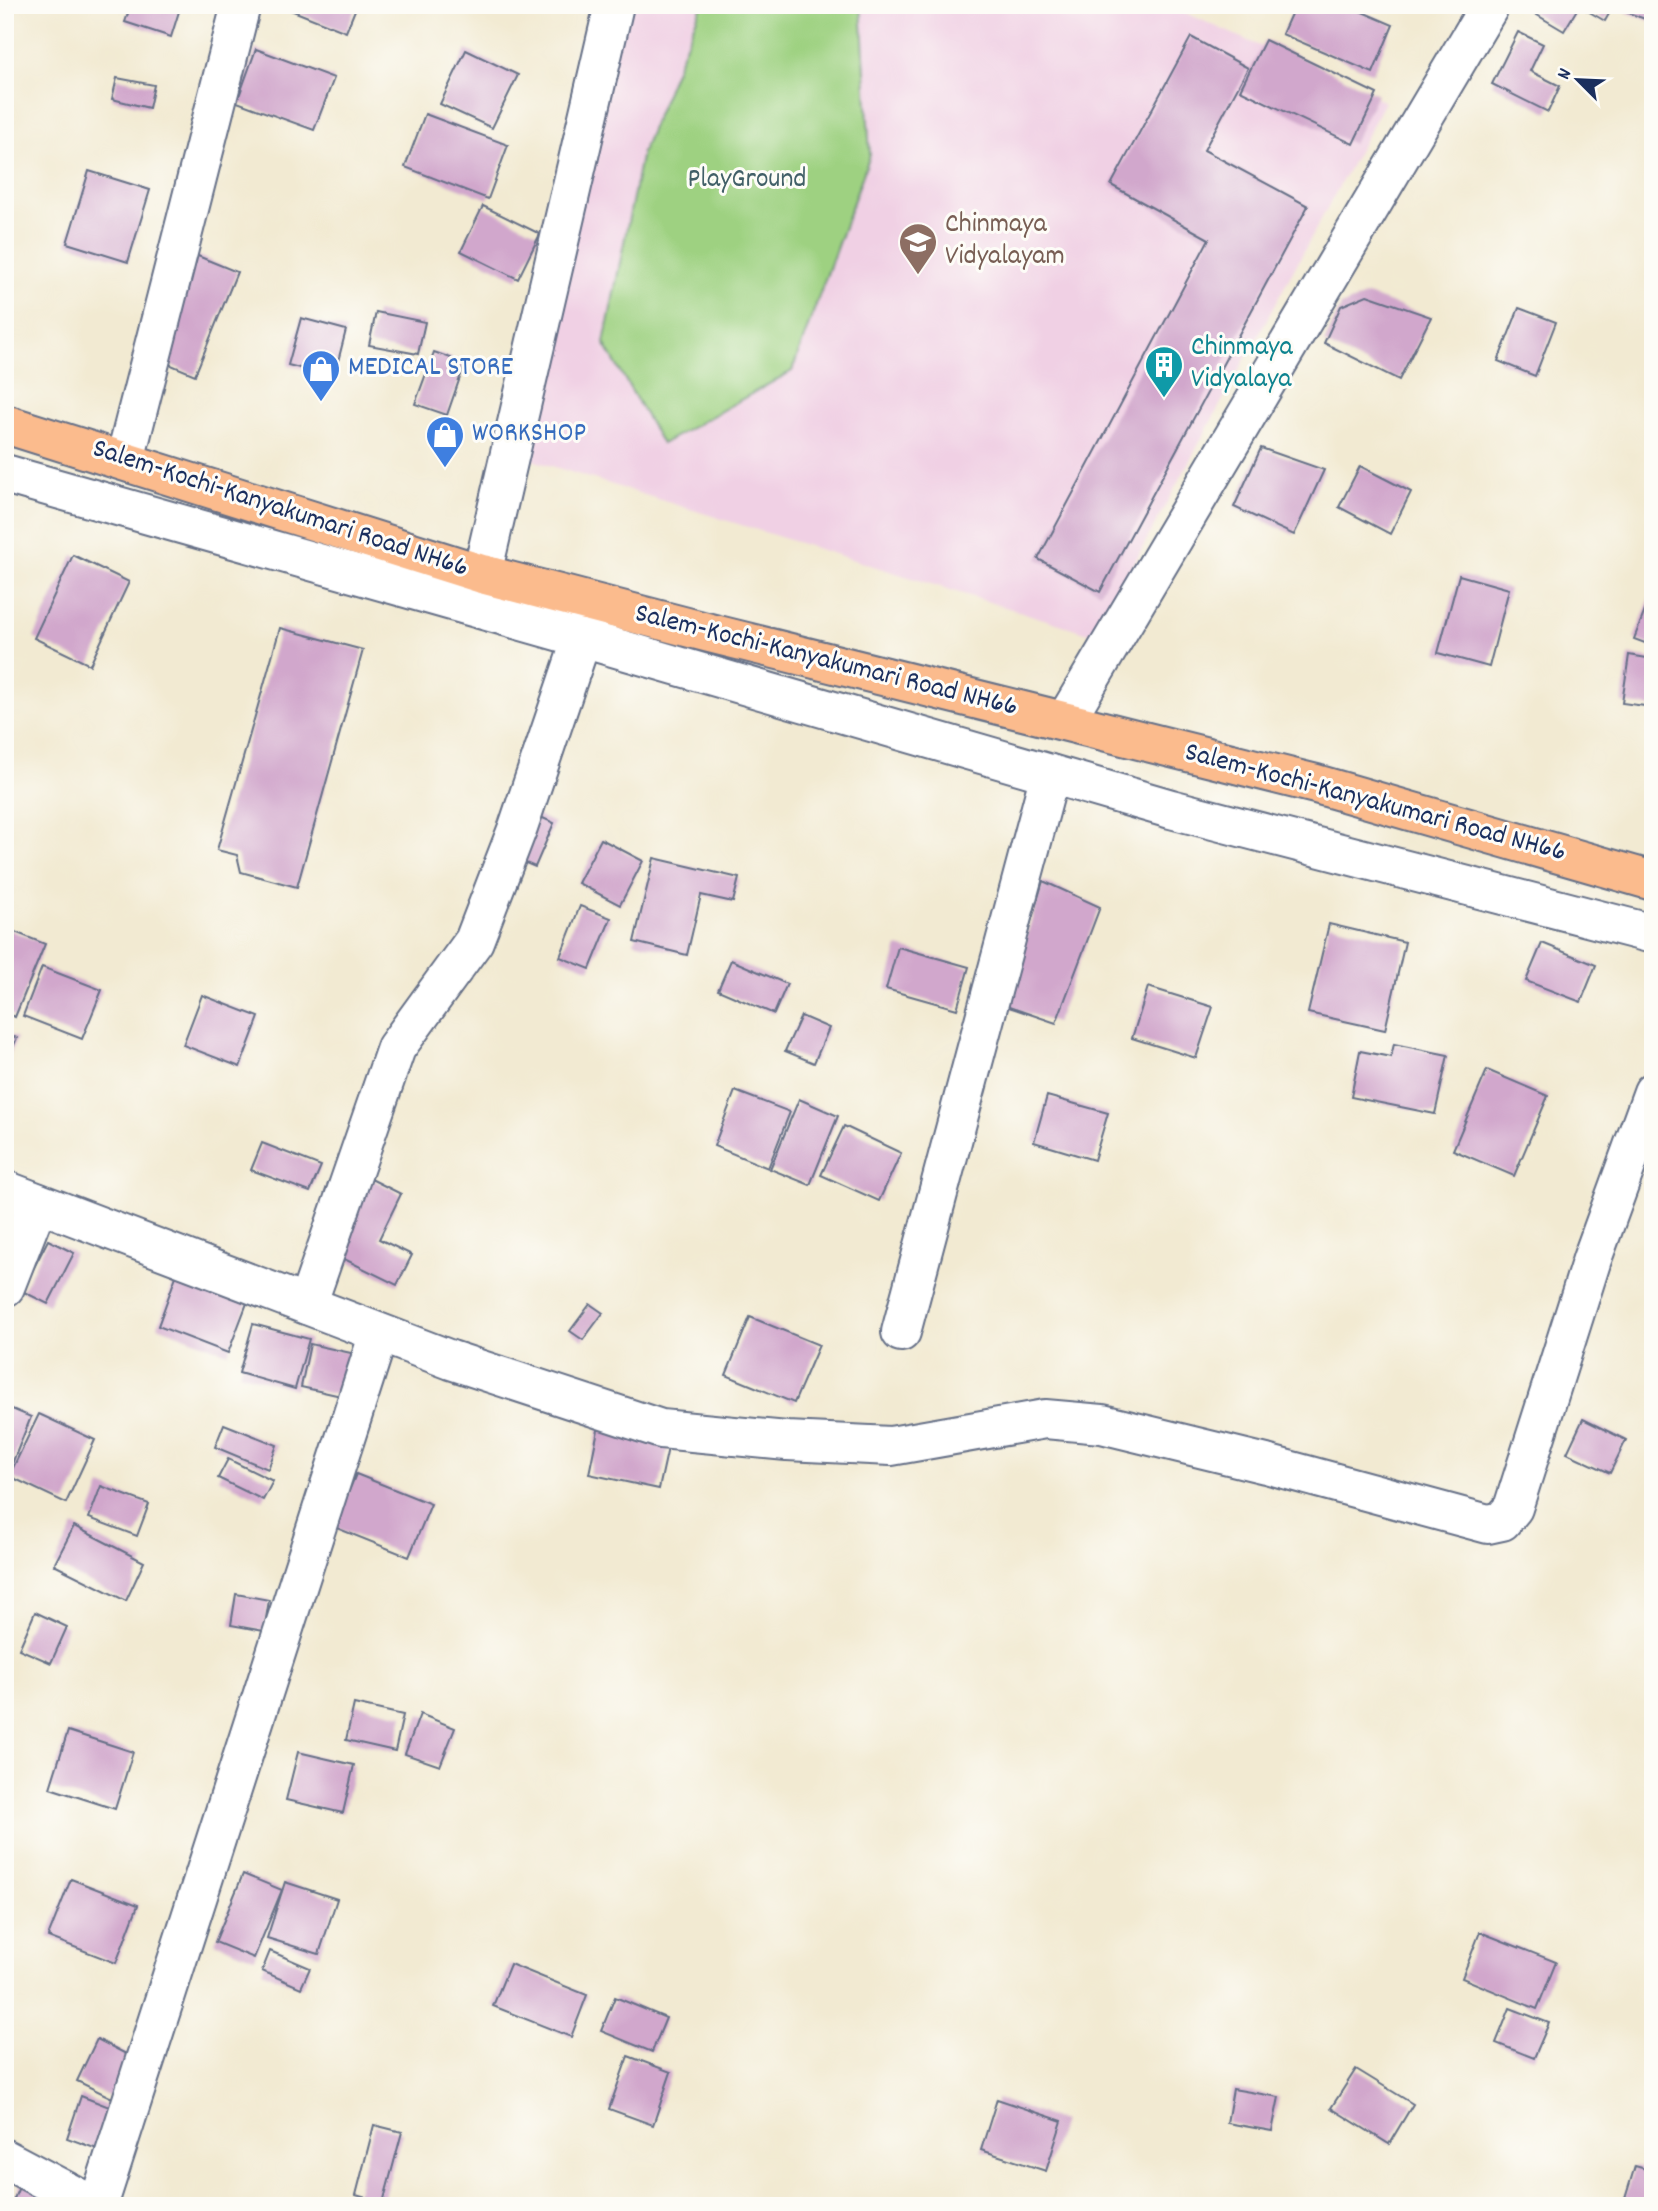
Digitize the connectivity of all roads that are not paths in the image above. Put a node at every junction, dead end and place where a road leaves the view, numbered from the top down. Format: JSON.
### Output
{"nodes":[{"id":1,"x":241,"y":5,"type":"edge"},
{"id":2,"x":614,"y":5,"type":"edge"},
{"id":3,"x":1490,"y":5,"type":"edge"},
{"id":4,"x":5,"y":424,"type":"edge"},
{"id":5,"x":125,"y":460,"type":"junction"},
{"id":6,"x":5,"y":474,"type":"edge"},
{"id":7,"x":482,"y":574,"type":"junction"},
{"id":8,"x":582,"y":638,"type":"junction"},
{"id":9,"x":1065,"y":721,"type":"junction"},
{"id":10,"x":1050,"y":774,"type":"junction"},
{"id":11,"x":1653,"y":881,"type":"edge"},
{"id":12,"x":1653,"y":934,"type":"edge"},
{"id":13,"x":1653,"y":1092,"type":"edge"},
{"id":14,"x":22,"y":1196,"type":"edge"},
{"id":15,"x":5,"y":1287,"type":"edge"},
{"id":16,"x":307,"y":1305,"type":"junction"},
{"id":17,"x":901,"y":1332,"type":"dead end"},
{"id":18,"x":379,"y":1333,"type":"junction"},
{"id":19,"x":5,"y":2159,"type":"edge"},
{"id":20,"x":96,"y":2206,"type":"edge"}],
"edges":[{"from":1,"to":5,"type":"street"},
{"from":2,"to":7,"type":"street"},
{"from":3,"to":9,"type":"street"},
{"from":4,"to":5,"type":"highway","name":"Salem-Kochi-Kanyakumari Road NH66"},
{"from":5,"to":7,"type":"highway","name":"Salem-Kochi-Kanyakumari Road NH66"},
{"from":6,"to":8,"type":"street"},
{"from":7,"to":9,"type":"highway","name":"Salem-Kochi-Kanyakumari Road NH66"},
{"from":8,"to":10,"type":"street"},
{"from":8,"to":16,"type":"street"},
{"from":9,"to":11,"type":"highway","name":"Salem-Kochi-Kanyakumari Road NH66"},
{"from":10,"to":12,"type":"street"},
{"from":10,"to":17,"type":"street"},
{"from":13,"to":18,"type":"street"},
{"from":14,"to":15,"type":"street"},
{"from":14,"to":16,"type":"street"},
{"from":16,"to":18,"type":"street"},
{"from":18,"to":20,"type":"street"},
{"from":19,"to":20,"type":"street"}]}
